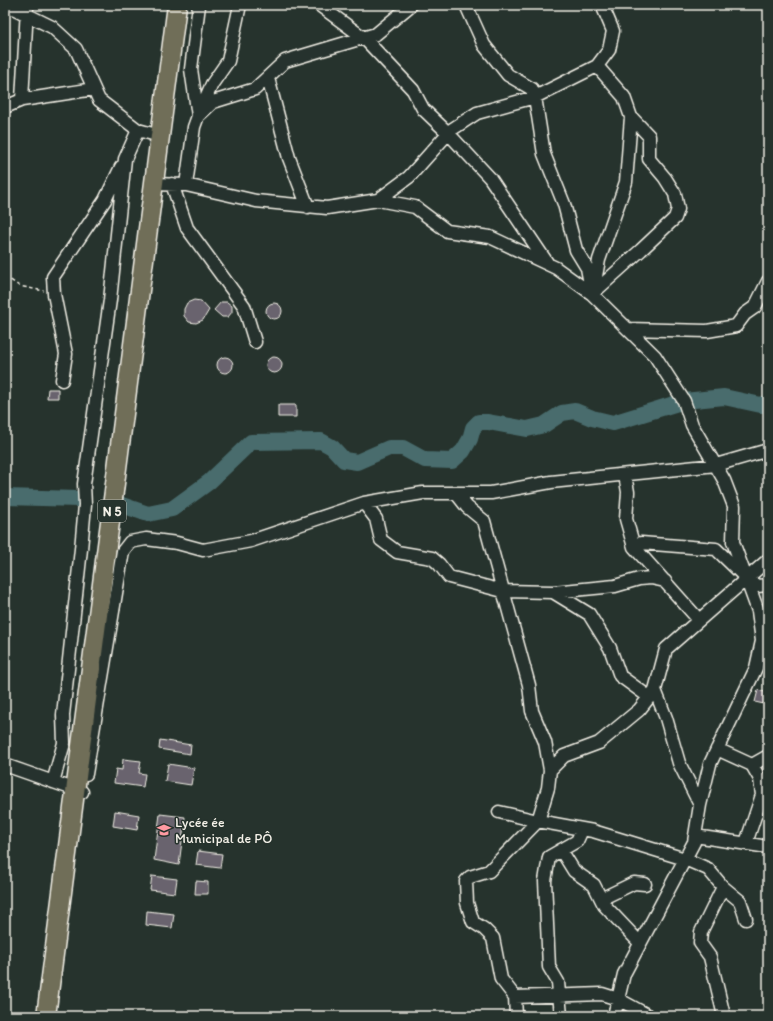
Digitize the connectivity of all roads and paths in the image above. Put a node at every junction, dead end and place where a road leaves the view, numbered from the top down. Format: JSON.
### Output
{"nodes":[{"id":1,"x":8,"y":5,"type":"edge"},
{"id":2,"x":177,"y":5,"type":"edge"},
{"id":3,"x":199,"y":5,"type":"edge"},
{"id":4,"x":240,"y":5,"type":"edge"},
{"id":5,"x":319,"y":5,"type":"edge"},
{"id":6,"x":411,"y":5,"type":"edge"},
{"id":7,"x":466,"y":5,"type":"edge"},
{"id":8,"x":602,"y":5,"type":"edge"},
{"id":9,"x":27,"y":10,"type":"edge"},
{"id":10,"x":364,"y":38,"type":"junction"},
{"id":11,"x":598,"y":66,"type":"junction"},
{"id":12,"x":268,"y":78,"type":"junction"},
{"id":13,"x":94,"y":89,"type":"junction"},
{"id":14,"x":535,"y":97,"type":"junction"},
{"id":15,"x":22,"y":100,"type":"junction"},
{"id":16,"x":5,"y":108,"type":"edge"},
{"id":17,"x":198,"y":116,"type":"junction"},
{"id":18,"x":631,"y":117,"type":"junction"},
{"id":19,"x":138,"y":130,"type":"junction"},
{"id":20,"x":448,"y":133,"type":"junction"},
{"id":21,"x":160,"y":136,"type":"junction"},
{"id":22,"x":125,"y":159,"type":"junction"},
{"id":23,"x":154,"y":184,"type":"junction"},
{"id":24,"x":172,"y":184,"type":"junction"},
{"id":25,"x":186,"y":185,"type":"junction"},
{"id":26,"x":378,"y":200,"type":"junction"},
{"id":27,"x":308,"y":207,"type":"junction"},
{"id":28,"x":548,"y":264,"type":"junction"},
{"id":29,"x":5,"y":276,"type":"edge"},
{"id":30,"x":768,"y":281,"type":"edge"},
{"id":31,"x":54,"y":294,"type":"junction"},
{"id":32,"x":592,"y":294,"type":"junction"},
{"id":33,"x":628,"y":329,"type":"junction"},
{"id":34,"x":254,"y":342,"type":"dead end"},
{"id":35,"x":62,"y":380,"type":"dead end"},
{"id":36,"x":768,"y":450,"type":"edge"},
{"id":37,"x":716,"y":466,"type":"junction"},
{"id":38,"x":625,"y":475,"type":"junction"},
{"id":39,"x":456,"y":493,"type":"junction"},
{"id":40,"x":364,"y":503,"type":"junction"},
{"id":41,"x":634,"y":546,"type":"junction"},
{"id":42,"x":768,"y":560,"type":"edge"},
{"id":43,"x":746,"y":578,"type":"junction"},
{"id":44,"x":665,"y":581,"type":"junction"},
{"id":45,"x":768,"y":585,"type":"edge"},
{"id":46,"x":503,"y":591,"type":"junction"},
{"id":47,"x":553,"y":592,"type":"junction"},
{"id":48,"x":699,"y":620,"type":"junction"},
{"id":49,"x":766,"y":640,"type":"edge"},
{"id":50,"x":652,"y":693,"type":"junction"},
{"id":51,"x":717,"y":749,"type":"junction"},
{"id":52,"x":768,"y":756,"type":"edge"},
{"id":53,"x":5,"y":765,"type":"edge"},
{"id":54,"x":752,"y":766,"type":"junction"},
{"id":55,"x":550,"y":770,"type":"junction"},
{"id":56,"x":53,"y":782,"type":"junction"},
{"id":57,"x":76,"y":789,"type":"junction"},
{"id":58,"x":700,"y":805,"type":"junction"},
{"id":59,"x":499,"y":812,"type":"dead end"},
{"id":60,"x":538,"y":821,"type":"junction"},
{"id":61,"x":582,"y":830,"type":"junction"},
{"id":62,"x":695,"y":836,"type":"junction"},
{"id":63,"x":746,"y":843,"type":"junction"},
{"id":64,"x":768,"y":847,"type":"edge"},
{"id":65,"x":561,"y":850,"type":"junction"},
{"id":66,"x":685,"y":859,"type":"junction"},
{"id":67,"x":644,"y":884,"type":"dead end"},
{"id":68,"x":723,"y":887,"type":"junction"},
{"id":69,"x":601,"y":899,"type":"junction"},
{"id":70,"x":746,"y":919,"type":"dead end"},
{"id":71,"x":640,"y":943,"type":"junction"},
{"id":72,"x":559,"y":994,"type":"junction"},
{"id":73,"x":515,"y":997,"type":"junction"},
{"id":74,"x":618,"y":999,"type":"junction"},
{"id":75,"x":46,"y":1016,"type":"edge"},
{"id":76,"x":516,"y":1016,"type":"edge"},
{"id":77,"x":561,"y":1016,"type":"edge"},
{"id":78,"x":614,"y":1016,"type":"edge"},
{"id":79,"x":649,"y":1016,"type":"edge"},
{"id":80,"x":724,"y":1016,"type":"edge"}],
"edges":[{"from":1,"to":9,"type":"street"},
{"from":2,"to":21,"type":"highway","number":"N 5"},
{"from":3,"to":17,"type":"street"},
{"from":4,"to":17,"type":"street"},
{"from":5,"to":10,"type":"street"},
{"from":6,"to":10,"type":"street"},
{"from":7,"to":14,"type":"street"},
{"from":8,"to":11,"type":"street"},
{"from":9,"to":13,"type":"street"},
{"from":9,"to":15,"type":"street"},
{"from":10,"to":12,"type":"street"},
{"from":10,"to":20,"type":"street"},
{"from":11,"to":14,"type":"street"},
{"from":11,"to":18,"type":"street"},
{"from":12,"to":17,"type":"street"},
{"from":12,"to":27,"type":"street"},
{"from":13,"to":15,"type":"street"},
{"from":13,"to":19,"type":"street"},
{"from":14,"to":20,"type":"street"},
{"from":14,"to":32,"type":"street"},
{"from":15,"to":16,"type":"street"},
{"from":17,"to":25,"type":"street"},
{"from":18,"to":32,"type":"street"},
{"from":18,"to":32,"type":"street"},
{"from":19,"to":21,"type":"street"},
{"from":19,"to":22,"type":"street"},
{"from":20,"to":26,"type":"street"},
{"from":20,"to":28,"type":"street"},
{"from":21,"to":23,"type":"highway","number":"N 5"},
{"from":22,"to":31,"type":"street"},
{"from":22,"to":56,"type":"street"},
{"from":23,"to":24,"type":"street"},
{"from":23,"to":57,"type":"highway","number":"N 5"},
{"from":24,"to":25,"type":"street"},
{"from":24,"to":34,"type":"street"},
{"from":25,"to":27,"type":"street"},
{"from":26,"to":27,"type":"street"},
{"from":26,"to":28,"type":"street"},
{"from":28,"to":32,"type":"street"},
{"from":29,"to":31,"type":"path"},
{"from":30,"to":33,"type":"street"},
{"from":31,"to":35,"type":"street"},
{"from":32,"to":33,"type":"street"},
{"from":33,"to":37,"type":"street"},
{"from":36,"to":37,"type":"street"},
{"from":37,"to":38,"type":"street"},
{"from":37,"to":43,"type":"street"},
{"from":38,"to":39,"type":"street"},
{"from":38,"to":41,"type":"street"},
{"from":39,"to":40,"type":"street"},
{"from":39,"to":46,"type":"street"},
{"from":40,"to":46,"type":"street"},
{"from":40,"to":57,"type":"street"},
{"from":41,"to":43,"type":"street"},
{"from":41,"to":44,"type":"street"},
{"from":42,"to":43,"type":"street"},
{"from":43,"to":45,"type":"street"},
{"from":43,"to":48,"type":"street"},
{"from":43,"to":49,"type":"street"},
{"from":44,"to":47,"type":"street"},
{"from":44,"to":48,"type":"street"},
{"from":46,"to":47,"type":"street"},
{"from":46,"to":55,"type":"street"},
{"from":47,"to":50,"type":"street"},
{"from":48,"to":50,"type":"street"},
{"from":49,"to":51,"type":"street"},
{"from":50,"to":55,"type":"street"},
{"from":50,"to":58,"type":"street"},
{"from":51,"to":54,"type":"street"},
{"from":51,"to":58,"type":"street"},
{"from":52,"to":54,"type":"street"},
{"from":53,"to":56,"type":"street"},
{"from":54,"to":63,"type":"street"},
{"from":55,"to":60,"type":"street"},
{"from":56,"to":57,"type":"street"},
{"from":57,"to":75,"type":"highway","number":"N 5"},
{"from":58,"to":62,"type":"street"},
{"from":59,"to":60,"type":"street"},
{"from":60,"to":61,"type":"street"},
{"from":60,"to":73,"type":"street"},
{"from":61,"to":65,"type":"street"},
{"from":61,"to":66,"type":"street"},
{"from":62,"to":63,"type":"street"},
{"from":62,"to":66,"type":"street"},
{"from":63,"to":64,"type":"street"},
{"from":65,"to":69,"type":"street"},
{"from":65,"to":72,"type":"street"},
{"from":66,"to":68,"type":"street"},
{"from":66,"to":71,"type":"street"},
{"from":67,"to":69,"type":"street"},
{"from":68,"to":70,"type":"street"},
{"from":68,"to":80,"type":"street"},
{"from":69,"to":71,"type":"street"},
{"from":71,"to":74,"type":"street"},
{"from":72,"to":73,"type":"street"},
{"from":72,"to":74,"type":"street"},
{"from":72,"to":77,"type":"street"},
{"from":73,"to":76,"type":"street"},
{"from":74,"to":78,"type":"street"},
{"from":74,"to":79,"type":"street"}]}
